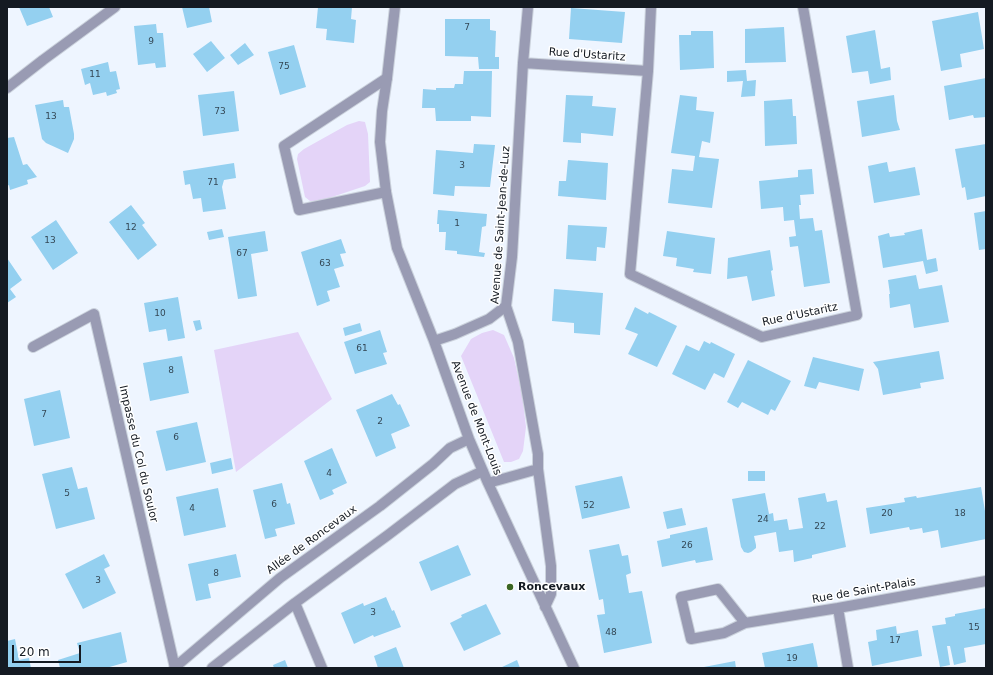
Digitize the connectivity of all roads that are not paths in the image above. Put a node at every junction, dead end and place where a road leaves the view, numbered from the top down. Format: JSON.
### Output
{"nodes":[{"id":1,"x":115,"y":7,"type":"edge"},
{"id":2,"x":395,"y":7,"type":"edge"},
{"id":3,"x":528,"y":7,"type":"edge"},
{"id":4,"x":651,"y":7,"type":"edge"},
{"id":5,"x":804,"y":7,"type":"edge"},
{"id":6,"x":523,"y":63,"type":"junction"},
{"id":7,"x":648,"y":71,"type":"junction"},
{"id":8,"x":387,"y":78,"type":"junction"},
{"id":9,"x":7,"y":88,"type":"edge"},
{"id":10,"x":386,"y":192,"type":"junction"},
{"id":11,"x":506,"y":306,"type":"junction"},
{"id":12,"x":434,"y":341,"type":"junction"},
{"id":13,"x":33,"y":347,"type":"dead end"},
{"id":14,"x":469,"y":439,"type":"junction"},
{"id":15,"x":538,"y":469,"type":"junction"},
{"id":16,"x":483,"y":471,"type":"junction"},
{"id":17,"x":488,"y":483,"type":"junction"},
{"id":18,"x":986,"y":581,"type":"edge"},
{"id":19,"x":295,"y":603,"type":"junction"},
{"id":20,"x":545,"y":607,"type":"junction"},
{"id":21,"x":838,"y":608,"type":"junction"},
{"id":22,"x":745,"y":623,"type":"junction"},
{"id":23,"x":175,"y":668,"type":"edge"},
{"id":24,"x":212,"y":668,"type":"edge"},
{"id":25,"x":322,"y":668,"type":"edge"},
{"id":26,"x":574,"y":668,"type":"edge"},
{"id":27,"x":848,"y":668,"type":"edge"}],
"edges":[{"from":1,"to":9,"type":"street"},
{"from":2,"to":8,"type":"street","name":"Avenue de Mont-Louis"},
{"from":3,"to":6,"type":"street","name":"Avenue de Saint-Jean-de-Luz"},
{"from":4,"to":7,"type":"street","name":"Rue d'Ustaritz"},
{"from":5,"to":7,"type":"street","name":"Rue d'Ustaritz"},
{"from":6,"to":7,"type":"street","name":"Rue d'Ustaritz"},
{"from":6,"to":11,"type":"street","name":"Avenue de Saint-Jean-de-Luz"},
{"from":8,"to":10,"type":"street","name":"Avenue de Mont-Louis"},
{"from":8,"to":10,"type":"street"},
{"from":10,"to":12,"type":"street","name":"Avenue de Mont-Louis"},
{"from":11,"to":12,"type":"street"},
{"from":11,"to":15,"type":"street","name":"Avenue de Saint-Jean-de-Luz"},
{"from":12,"to":14,"type":"street","name":"Avenue de Mont-Louis"},
{"from":13,"to":23,"type":"street","name":"Impasse du Col du Soulor"},
{"from":14,"to":16,"type":"street","name":"Avenue de Mont-Louis"},
{"from":14,"to":23,"type":"street","name":"Allée de Roncevaux"},
{"from":15,"to":17,"type":"street"},
{"from":15,"to":20,"type":"street","name":"Avenue de Saint-Jean-de-Luz"},
{"from":16,"to":17,"type":"street","name":"Avenue de Mont-Louis"},
{"from":16,"to":19,"type":"street"},
{"from":17,"to":20,"type":"street","name":"Avenue de Mont-Louis"},
{"from":18,"to":21,"type":"street","name":"Rue de Saint-Palais"},
{"from":19,"to":24,"type":"street"},
{"from":19,"to":25,"type":"street"},
{"from":20,"to":26,"type":"street","name":"Avenue de Mont-Louis"},
{"from":21,"to":22,"type":"street","name":"Rue de Saint-Palais"},
{"from":21,"to":27,"type":"street"},
{"from":22,"to":22,"type":"street","name":"Rue de Saint-Palais"}]}
